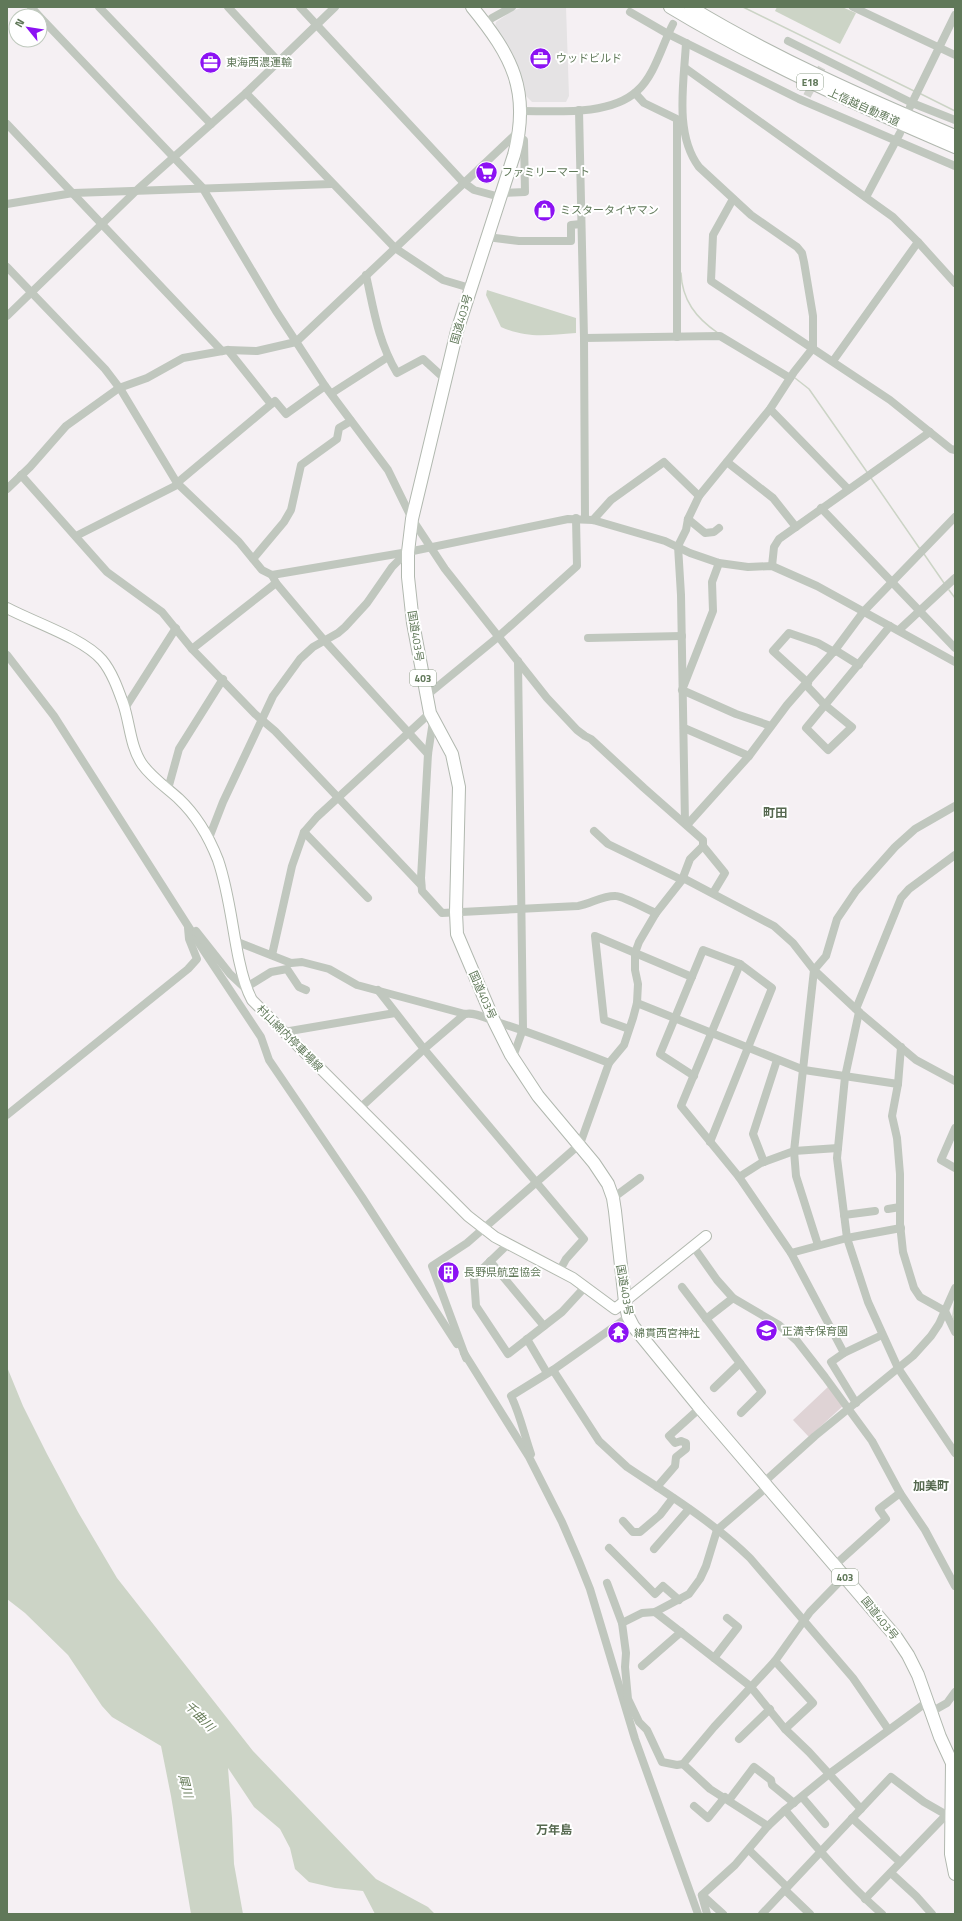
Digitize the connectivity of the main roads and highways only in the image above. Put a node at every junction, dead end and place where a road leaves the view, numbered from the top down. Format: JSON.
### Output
{"nodes":[{"id":1,"x":472,"y":7,"type":"edge"},
{"id":2,"x":659,"y":7,"type":"edge"},
{"id":3,"x":670,"y":7,"type":"edge"},
{"id":4,"x":694,"y":9,"type":"edge"},
{"id":5,"x":738,"y":46,"type":"junction"},
{"id":6,"x":955,"y":136,"type":"edge"},
{"id":7,"x":955,"y":147,"type":"edge"},
{"id":8,"x":7,"y":608,"type":"edge"},
{"id":9,"x":706,"y":1236,"type":"dead end"},
{"id":10,"x":620,"y":1306,"type":"junction"},
{"id":11,"x":954,"y":1764,"type":"edge"},
{"id":12,"x":955,"y":1874,"type":"edge"}],
"edges":[{"from":1,"to":10,"type":"highway","name":"国道403号","number":"403"},
{"from":2,"to":5,"type":"highway"},
{"from":3,"to":5,"type":"highway","name":"上信越自動車道","number":"E18"},
{"from":4,"to":6,"type":"highway","name":"上信越自動車道","number":"E18"},
{"from":5,"to":7,"type":"highway","name":"上信越自動車道","number":"E18"},
{"from":8,"to":10,"type":"main road","name":"村山綿内停車場線"},
{"from":9,"to":10,"type":"main road"},
{"from":10,"to":11,"type":"highway","name":"国道403号","number":"403"},
{"from":11,"to":12,"type":"highway","name":"国道403号","number":"403"}]}
